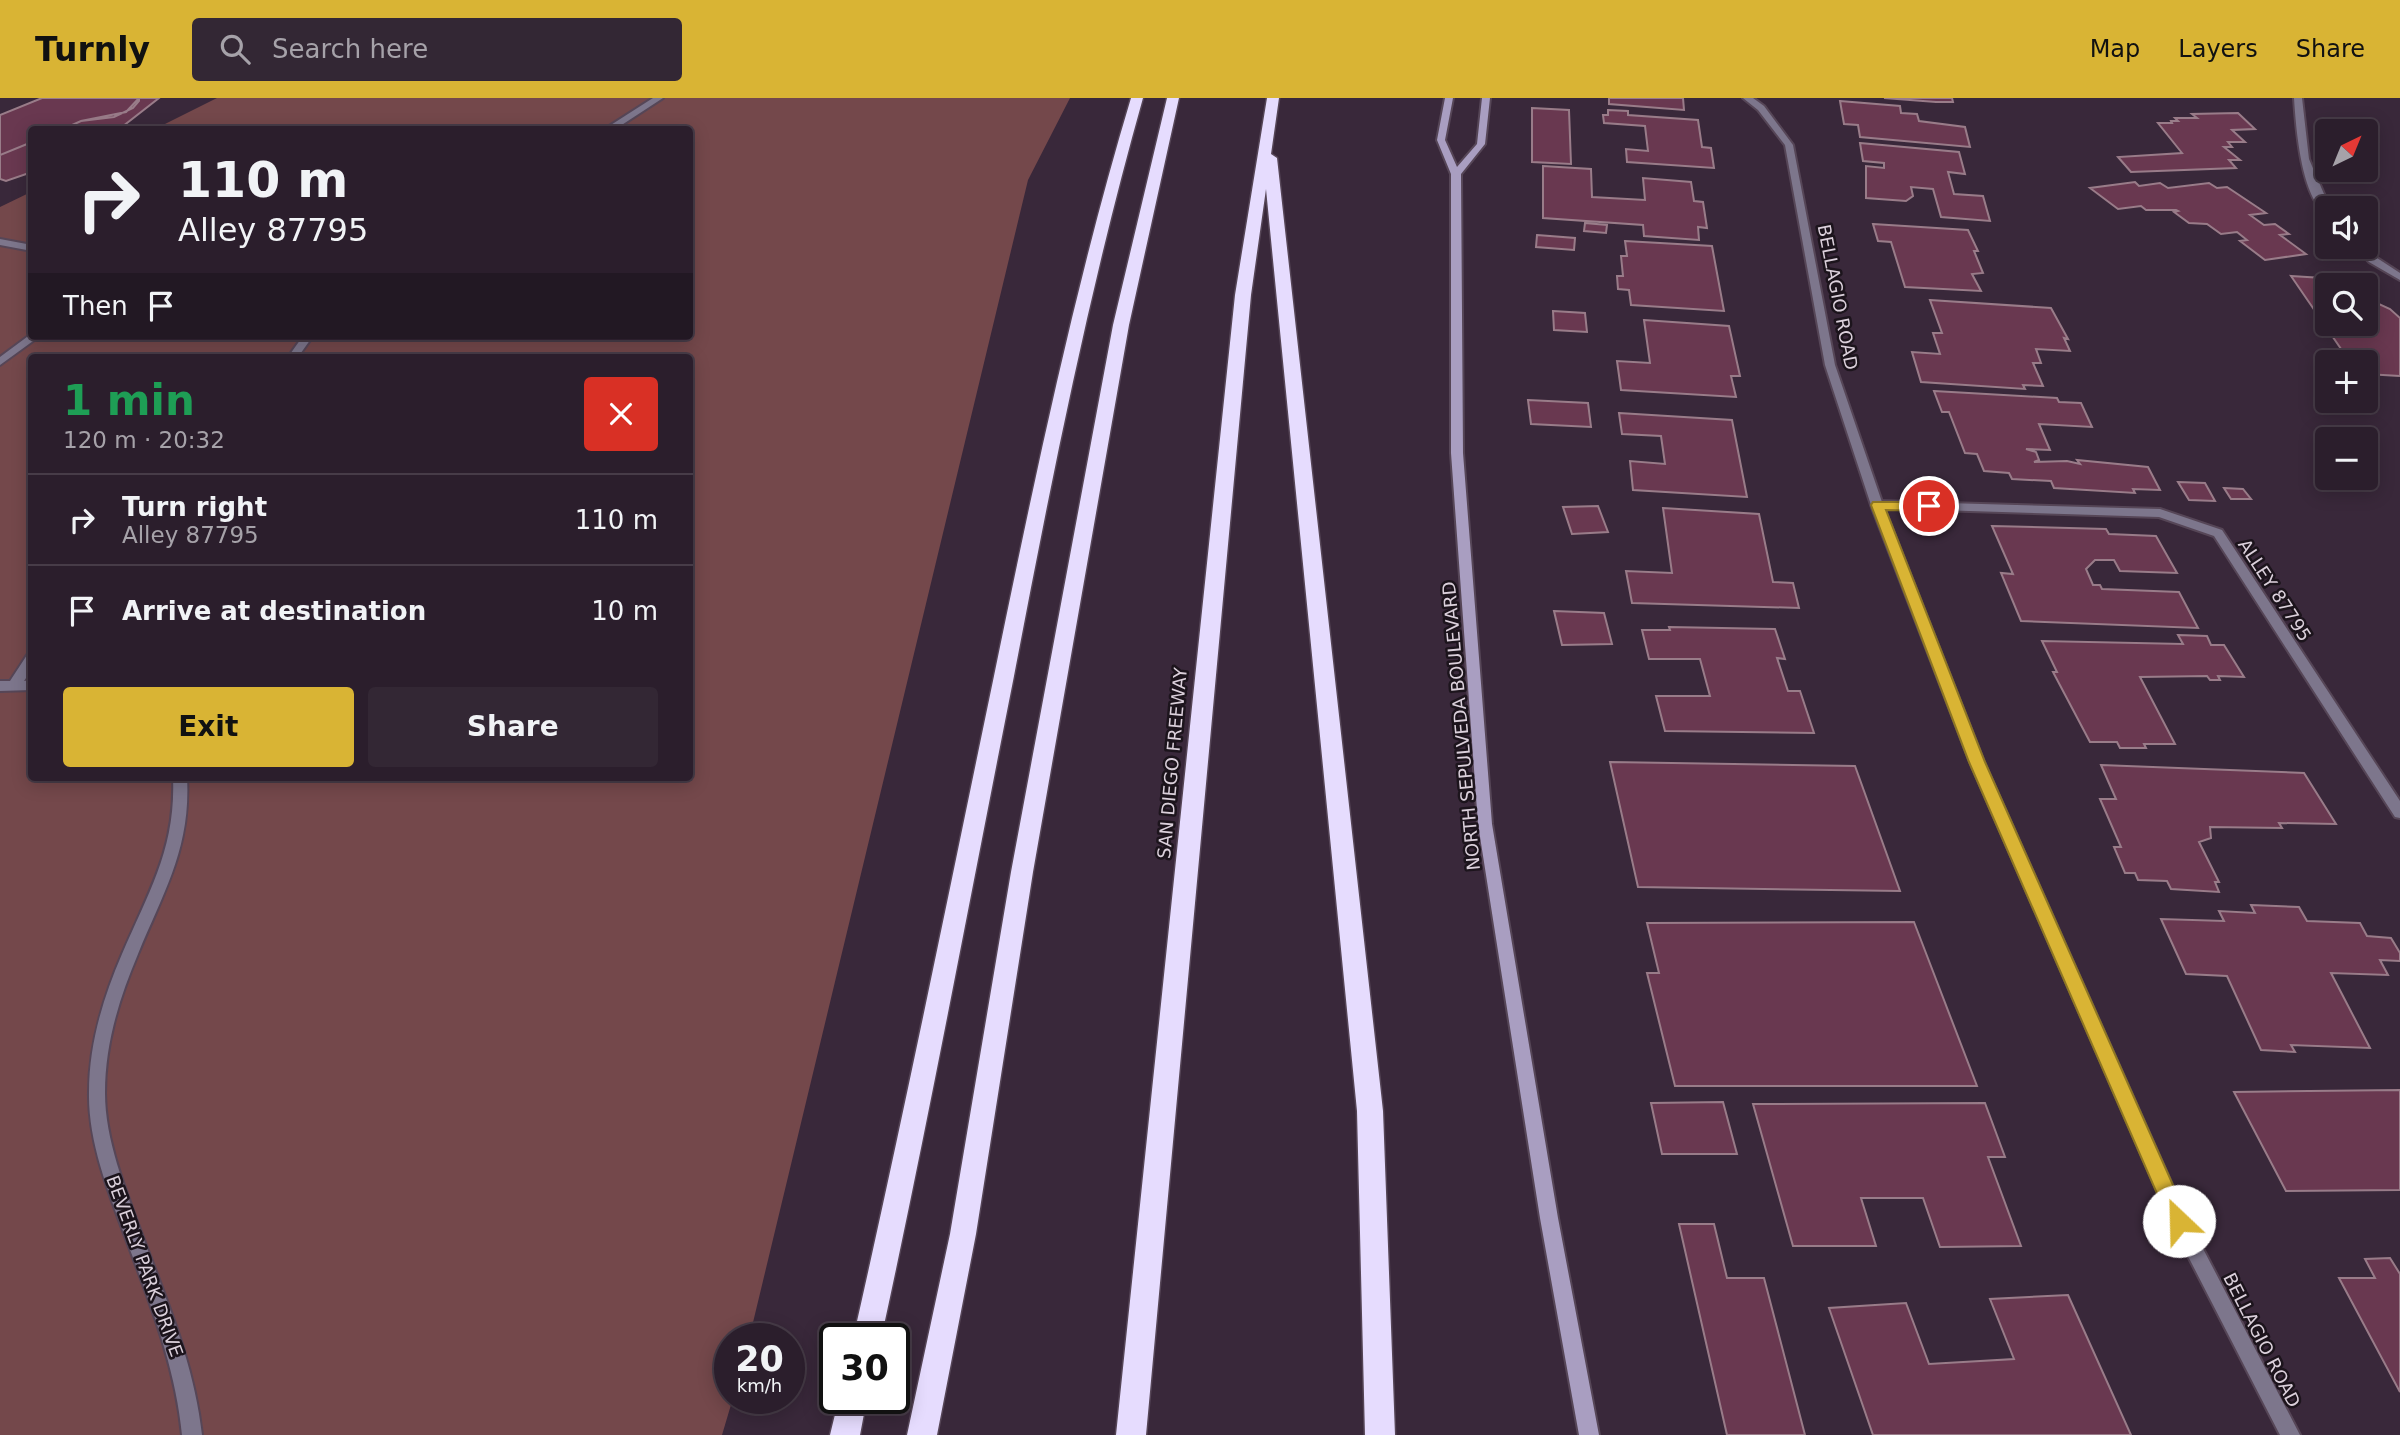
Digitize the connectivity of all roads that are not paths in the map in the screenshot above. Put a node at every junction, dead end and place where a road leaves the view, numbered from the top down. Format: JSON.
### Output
{"nodes":[{"id":1,"x":659,"y":98,"type":"edge"},
{"id":2,"x":1137,"y":98,"type":"edge"},
{"id":3,"x":1173,"y":98,"type":"edge"},
{"id":4,"x":1273,"y":98,"type":"edge"},
{"id":5,"x":1449,"y":98,"type":"edge"},
{"id":6,"x":1486,"y":98,"type":"edge"},
{"id":7,"x":1746,"y":98,"type":"edge"},
{"id":8,"x":2298,"y":98,"type":"edge"},
{"id":9,"x":1266,"y":125,"type":"junction"},
{"id":10,"x":614,"y":126,"type":"edge"},
{"id":11,"x":1456,"y":174,"type":"junction"},
{"id":12,"x":2318,"y":196,"type":"edge"},
{"id":13,"x":0,"y":242,"type":"edge"},
{"id":14,"x":28,"y":246,"type":"edge"},
{"id":15,"x":2371,"y":259,"type":"edge"},
{"id":16,"x":2400,"y":278,"type":"edge"},
{"id":17,"x":30,"y":340,"type":"edge"},
{"id":18,"x":0,"y":362,"type":"edge"},
{"id":19,"x":1877,"y":505,"type":"junction"},
{"id":20,"x":28,"y":664,"type":"edge"},
{"id":21,"x":15,"y":684,"type":"junction"},
{"id":22,"x":28,"y":685,"type":"edge"},
{"id":23,"x":0,"y":686,"type":"edge"},
{"id":24,"x":180,"y":781,"type":"edge"},
{"id":25,"x":2400,"y":813,"type":"edge"},
{"id":26,"x":871,"y":1323,"type":"edge"},
{"id":27,"x":850,"y":1414,"type":"edge"},
{"id":28,"x":192,"y":1435,"type":"edge"},
{"id":29,"x":845,"y":1435,"type":"edge"},
{"id":30,"x":922,"y":1435,"type":"edge"},
{"id":31,"x":1131,"y":1435,"type":"edge"},
{"id":32,"x":1380,"y":1435,"type":"edge"},
{"id":33,"x":1590,"y":1435,"type":"edge"},
{"id":34,"x":2290,"y":1435,"type":"edge"}],
"edges":[{"from":1,"to":10,"type":"street"},
{"from":2,"to":26,"type":"highway"},
{"from":3,"to":30,"type":"highway"},
{"from":4,"to":9,"type":"highway","name":"SAN DIEGO FREEWAY"},
{"from":5,"to":11,"type":"main road","name":"NORTH SEPULVEDA BOULEVARD"},
{"from":6,"to":11,"type":"main road"},
{"from":7,"to":19,"type":"street","name":"BELLAGIO ROAD"},
{"from":8,"to":12,"type":"street"},
{"from":9,"to":31,"type":"highway","name":"SAN DIEGO FREEWAY"},
{"from":9,"to":32,"type":"highway"},
{"from":11,"to":33,"type":"main road","name":"NORTH SEPULVEDA BOULEVARD"},
{"from":13,"to":14,"type":"street"},
{"from":15,"to":16,"type":"street"},
{"from":17,"to":18,"type":"street"},
{"from":19,"to":25,"type":"street","name":"ALLEY 87795"},
{"from":19,"to":34,"type":"street","name":"BELLAGIO ROAD"},
{"from":20,"to":21,"type":"street"},
{"from":21,"to":22,"type":"street"},
{"from":21,"to":23,"type":"street"},
{"from":24,"to":28,"type":"street","name":"BEVERLY PARK DRIVE"},
{"from":27,"to":29,"type":"highway"}]}
